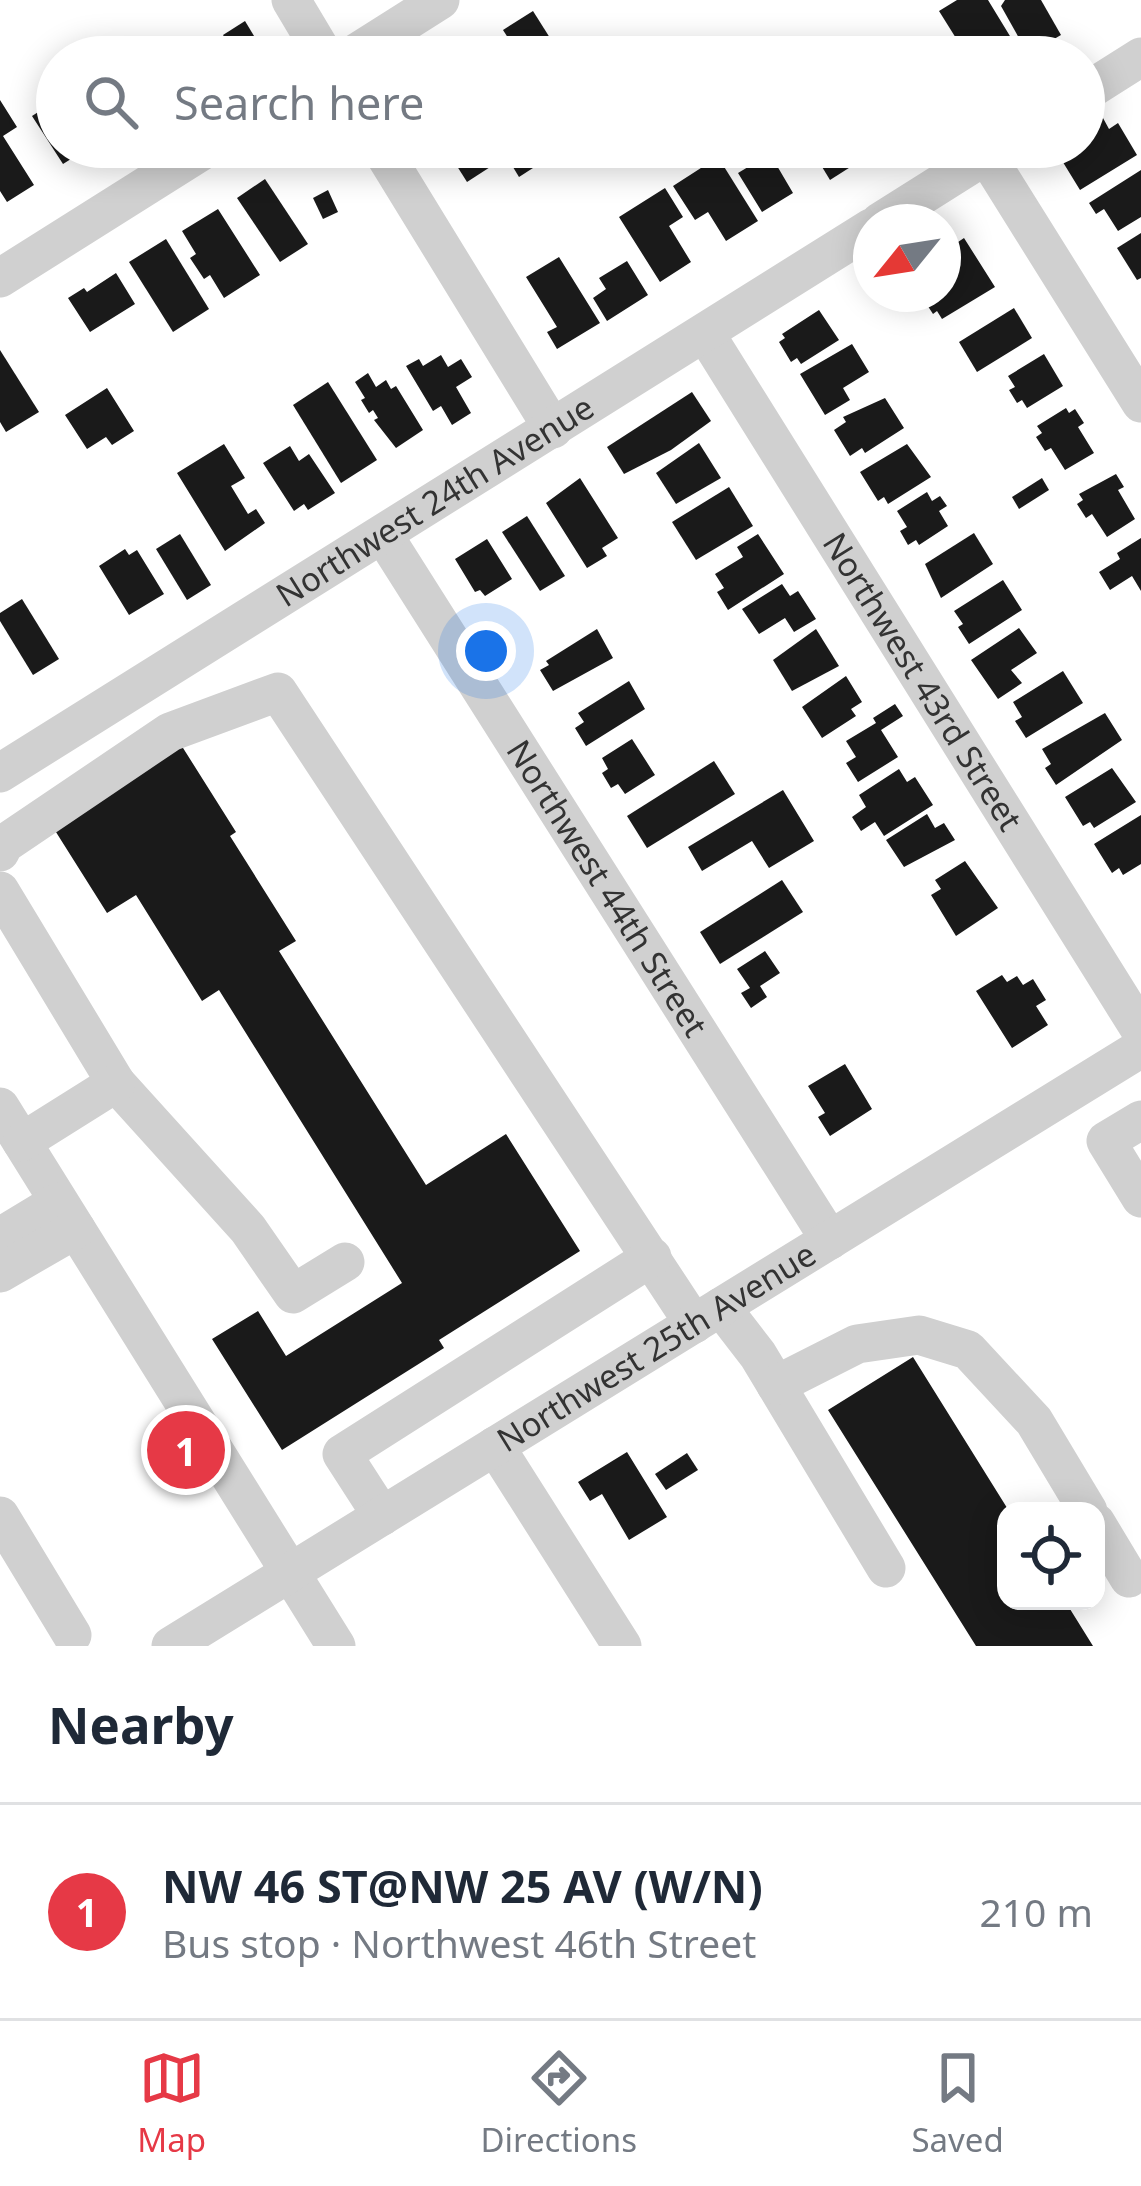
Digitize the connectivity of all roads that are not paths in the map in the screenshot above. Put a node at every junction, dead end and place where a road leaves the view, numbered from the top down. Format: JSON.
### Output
{"nodes":[{"id":1,"x":291,"y":0,"type":"edge"},
{"id":2,"x":440,"y":0,"type":"edge"},
{"id":3,"x":312,"y":36,"type":"edge"},
{"id":4,"x":383,"y":36,"type":"edge"},
{"id":5,"x":1141,"y":58,"type":"edge"},
{"id":6,"x":1105,"y":80,"type":"edge"},
{"id":7,"x":175,"y":168,"type":"edge"},
{"id":8,"x":393,"y":168,"type":"edge"},
{"id":9,"x":965,"y":168,"type":"edge"},
{"id":10,"x":1002,"y":168,"type":"edge"},
{"id":11,"x":908,"y":204,"type":"edge"},
{"id":12,"x":853,"y":239,"type":"edge"},
{"id":13,"x":0,"y":278,"type":"edge"},
{"id":14,"x":705,"y":333,"type":"junction"},
{"id":15,"x":1141,"y":403,"type":"edge"},
{"id":16,"x":553,"y":429,"type":"junction"},
{"id":17,"x":384,"y":536,"type":"junction"},
{"id":18,"x":0,"y":773,"type":"edge"},
{"id":19,"x":0,"y":852,"type":"edge"},
{"id":20,"x":0,"y":891,"type":"edge"},
{"id":21,"x":1141,"y":1031,"type":"edge"},
{"id":22,"x":1141,"y":1048,"type":"edge"},
{"id":23,"x":116,"y":1083,"type":"junction"},
{"id":24,"x":0,"y":1107,"type":"edge"},
{"id":25,"x":1141,"y":1120,"type":"edge"},
{"id":26,"x":22,"y":1142,"type":"junction"},
{"id":27,"x":1141,"y":1198,"type":"edge"},
{"id":28,"x":67,"y":1215,"type":"junction"},
{"id":29,"x":0,"y":1237,"type":"edge"},
{"id":30,"x":830,"y":1240,"type":"junction"},
{"id":31,"x":652,"y":1256,"type":"junction"},
{"id":32,"x":345,"y":1262,"type":"dead end"},
{"id":33,"x":0,"y":1273,"type":"edge"},
{"id":34,"x":708,"y":1315,"type":"junction"},
{"id":35,"x":776,"y":1385,"type":"junction"},
{"id":36,"x":495,"y":1446,"type":"junction"},
{"id":37,"x":1083,"y":1502,"type":"edge"},
{"id":38,"x":0,"y":1516,"type":"edge"},
{"id":39,"x":382,"y":1516,"type":"junction"},
{"id":40,"x":1105,"y":1538,"type":"edge"},
{"id":41,"x":12,"y":1565,"type":"edge"},
{"id":42,"x":886,"y":1568,"type":"dead end"},
{"id":43,"x":290,"y":1573,"type":"junction"},
{"id":44,"x":1129,"y":1578,"type":"dead end"},
{"id":45,"x":72,"y":1635,"type":"dead end"},
{"id":46,"x":171,"y":1646,"type":"edge"},
{"id":47,"x":336,"y":1646,"type":"edge"},
{"id":48,"x":622,"y":1646,"type":"edge"}],
"edges":[{"from":1,"to":3,"type":"street"},
{"from":2,"to":4,"type":"street"},
{"from":5,"to":6,"type":"street"},
{"from":7,"to":13,"type":"street"},
{"from":8,"to":16,"type":"street"},
{"from":9,"to":11,"type":"street"},
{"from":10,"to":15,"type":"street"},
{"from":12,"to":14,"type":"street","name":"Northwest 24th Avenue"},
{"from":14,"to":16,"type":"street","name":"Northwest 24th Avenue"},
{"from":14,"to":21,"type":"street","name":"Northwest 43rd Street"},
{"from":16,"to":17,"type":"street","name":"Northwest 24th Avenue"},
{"from":17,"to":18,"type":"street","name":"Northwest 24th Avenue"},
{"from":17,"to":30,"type":"street","name":"Northwest 44th Street"},
{"from":19,"to":31,"type":"street"},
{"from":20,"to":23,"type":"street"},
{"from":22,"to":30,"type":"street","name":"Northwest 25th Avenue"},
{"from":23,"to":26,"type":"street"},
{"from":23,"to":32,"type":"street"},
{"from":24,"to":26,"type":"street"},
{"from":25,"to":27,"type":"street"},
{"from":26,"to":28,"type":"street"},
{"from":28,"to":29,"type":"street"},
{"from":28,"to":33,"type":"street"},
{"from":28,"to":43,"type":"street"},
{"from":30,"to":34,"type":"street","name":"Northwest 25th Avenue"},
{"from":31,"to":34,"type":"street"},
{"from":31,"to":39,"type":"street"},
{"from":34,"to":35,"type":"street"},
{"from":34,"to":36,"type":"street","name":"Northwest 25th Avenue"},
{"from":35,"to":37,"type":"street"},
{"from":35,"to":42,"type":"street"},
{"from":36,"to":39,"type":"street","name":"Northwest 25th Avenue"},
{"from":36,"to":48,"type":"street"},
{"from":38,"to":41,"type":"street"},
{"from":39,"to":43,"type":"street","name":"Northwest 25th Avenue"},
{"from":40,"to":44,"type":"street"},
{"from":41,"to":45,"type":"street"},
{"from":43,"to":46,"type":"street","name":"Northwest 25th Avenue"},
{"from":43,"to":47,"type":"street"}]}
